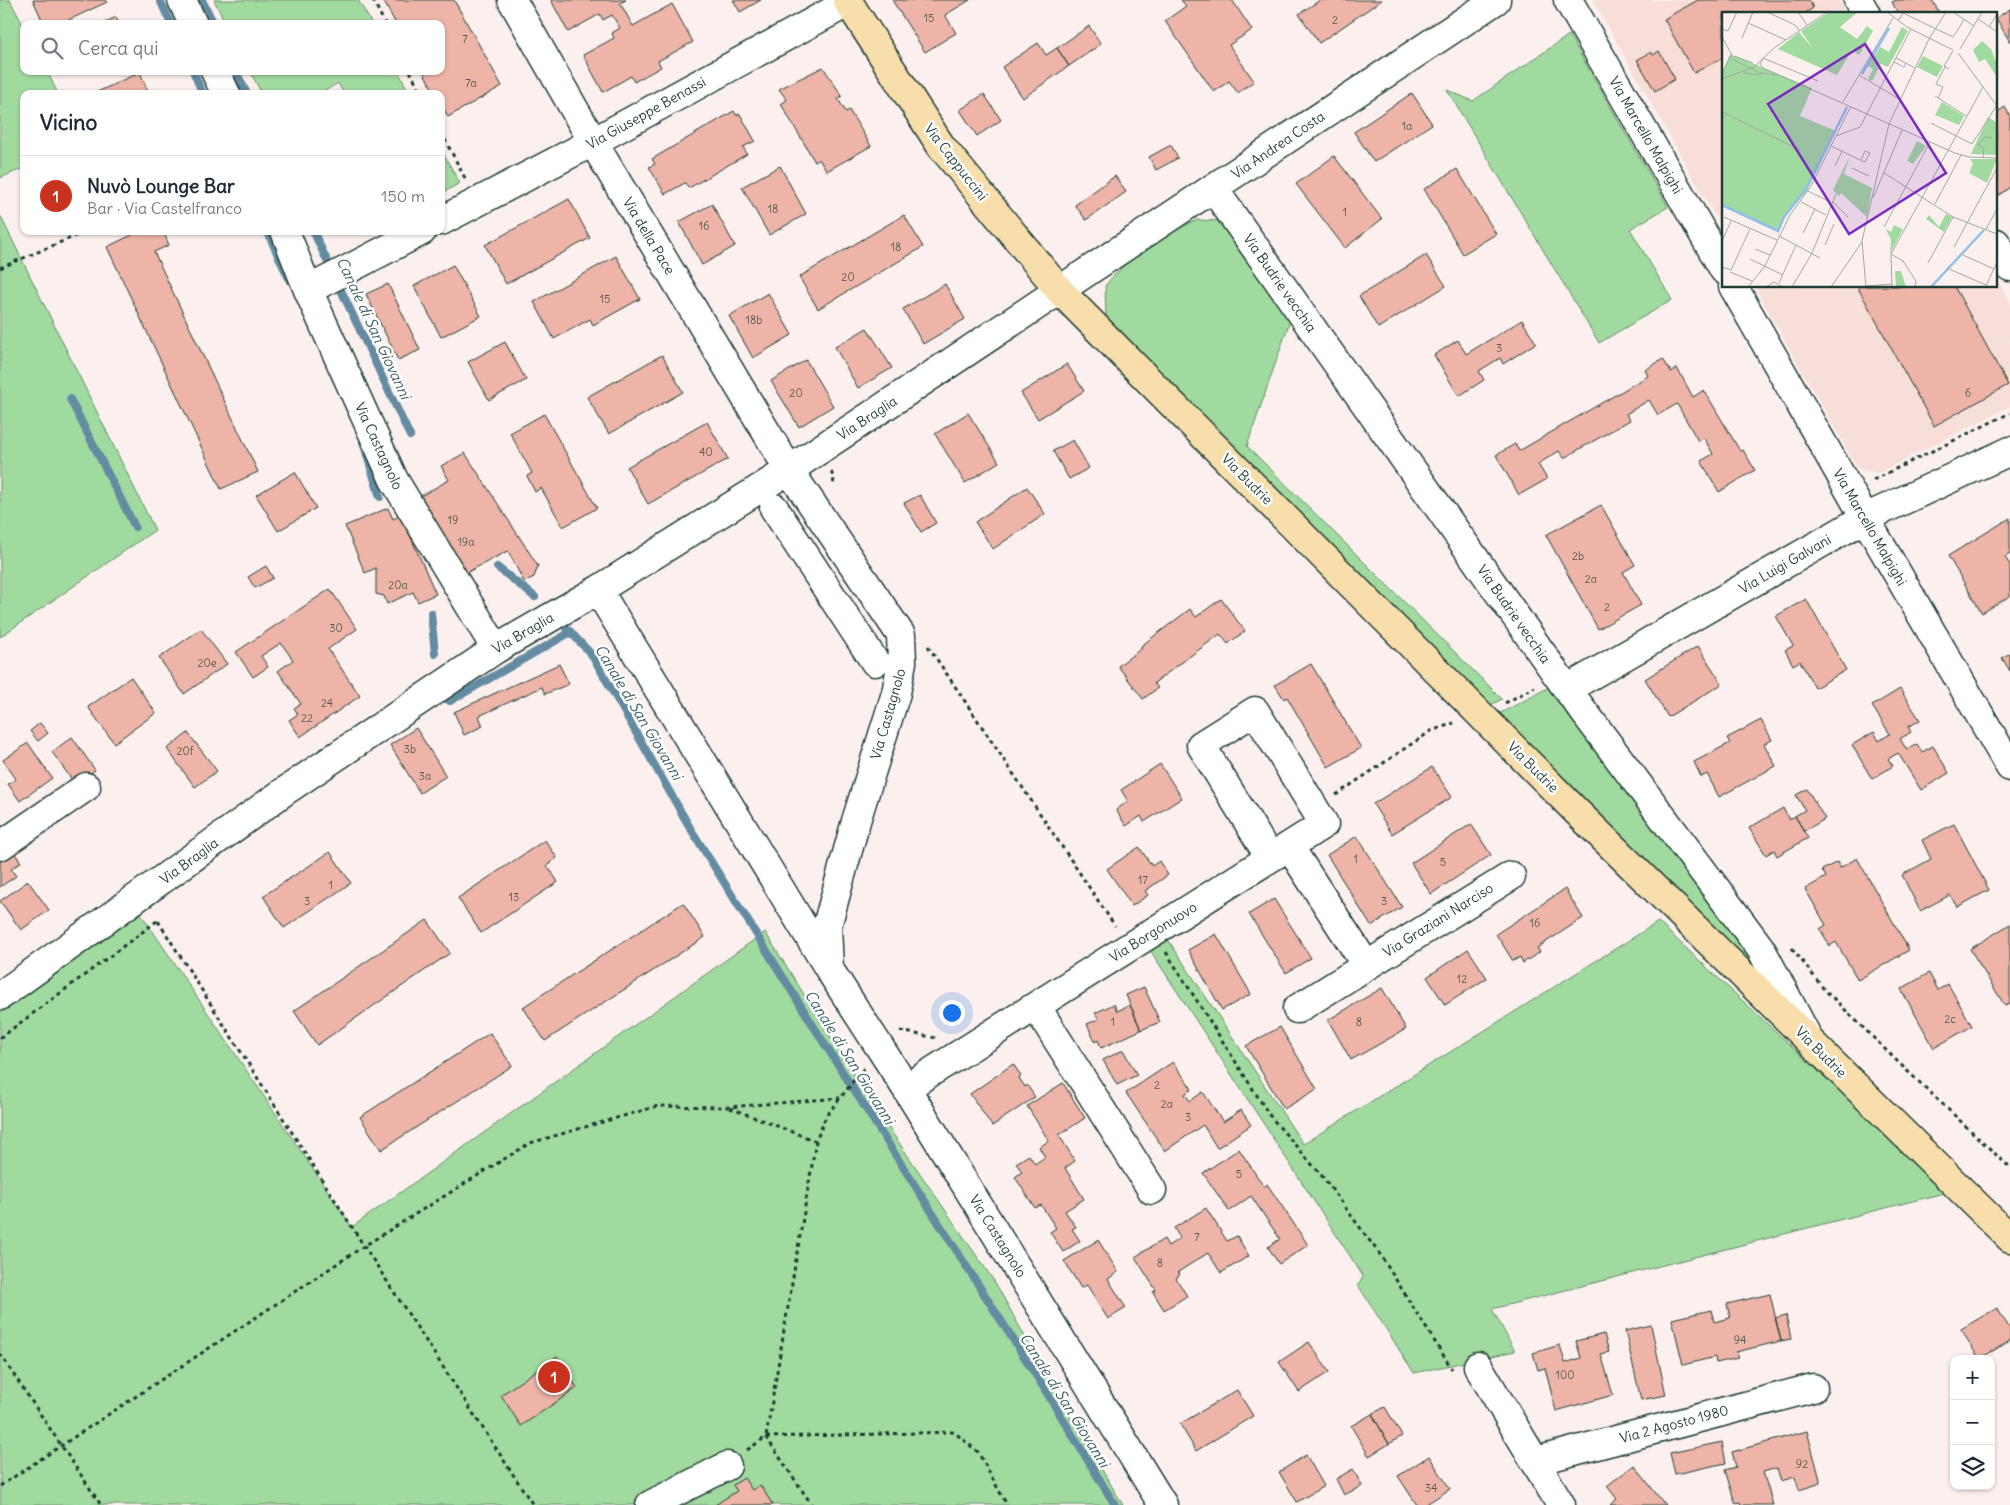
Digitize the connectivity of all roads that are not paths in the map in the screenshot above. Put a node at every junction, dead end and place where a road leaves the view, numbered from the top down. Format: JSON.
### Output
{"nodes":[{"id":1,"x":182,"y":0,"type":"edge"},
{"id":2,"x":512,"y":0,"type":"edge"},
{"id":3,"x":1496,"y":0,"type":"edge"},
{"id":4,"x":1568,"y":0,"type":"edge"},
{"id":5,"x":1858,"y":0,"type":"edge"},
{"id":6,"x":848,"y":1,"type":"edge"},
{"id":7,"x":1865,"y":12,"type":"edge"},
{"id":8,"x":191,"y":20,"type":"edge"},
{"id":9,"x":217,"y":75,"type":"edge"},
{"id":10,"x":224,"y":90,"type":"edge"},
{"id":11,"x":593,"y":142,"type":"junction"},
{"id":12,"x":1213,"y":188,"type":"junction"},
{"id":13,"x":445,"y":219,"type":"edge"},
{"id":14,"x":288,"y":235,"type":"edge"},
{"id":15,"x":414,"y":235,"type":"edge"},
{"id":16,"x":1998,"y":246,"type":"edge"},
{"id":17,"x":1722,"y":267,"type":"edge"},
{"id":18,"x":2010,"y":267,"type":"edge"},
{"id":19,"x":325,"y":281,"type":"junction"},
{"id":20,"x":1734,"y":288,"type":"edge"},
{"id":21,"x":1060,"y":291,"type":"junction"},
{"id":22,"x":2010,"y":451,"type":"edge"},
{"id":23,"x":789,"y":470,"type":"junction"},
{"id":24,"x":774,"y":508,"type":"dead end"},
{"id":25,"x":1865,"y":518,"type":"junction"},
{"id":26,"x":598,"y":590,"type":"junction"},
{"id":27,"x":496,"y":649,"type":"junction"},
{"id":28,"x":875,"y":662,"type":"dead end"},
{"id":29,"x":1562,"y":682,"type":"junction"},
{"id":30,"x":2010,"y":767,"type":"edge"},
{"id":31,"x":86,"y":787,"type":"dead end"},
{"id":32,"x":0,"y":846,"type":"edge"},
{"id":33,"x":1280,"y":852,"type":"junction"},
{"id":34,"x":842,"y":868,"type":"junction"},
{"id":35,"x":1511,"y":876,"type":"dead end"},
{"id":36,"x":779,"y":888,"type":"junction"},
{"id":37,"x":1366,"y":965,"type":"junction"},
{"id":38,"x":829,"y":969,"type":"junction"},
{"id":39,"x":0,"y":996,"type":"edge"},
{"id":40,"x":1036,"y":1006,"type":"junction"},
{"id":41,"x":1298,"y":1009,"type":"dead end"},
{"id":42,"x":1810,"y":1042,"type":"junction"},
{"id":43,"x":906,"y":1088,"type":"junction"},
{"id":44,"x":1152,"y":1190,"type":"dead end"},
{"id":45,"x":2010,"y":1238,"type":"edge"},
{"id":46,"x":1467,"y":1370,"type":"road end"},
{"id":47,"x":1813,"y":1388,"type":"dead end"},
{"id":48,"x":1536,"y":1461,"type":"junction"},
{"id":49,"x":727,"y":1466,"type":"road end"},
{"id":50,"x":650,"y":1505,"type":"edge"},
{"id":51,"x":1163,"y":1505,"type":"edge"},
{"id":52,"x":1561,"y":1505,"type":"edge"}],
"edges":[{"from":1,"to":8,"type":"street"},
{"from":2,"to":11,"type":"street","name":"Via della Pace"},
{"from":3,"to":12,"type":"street","name":"Via Andrea Costa"},
{"from":4,"to":17,"type":"street","name":"Via Marcello Malpighi"},
{"from":5,"to":7,"type":"street"},
{"from":6,"to":11,"type":"street","name":"Via Giuseppe Benassi"},
{"from":6,"to":21,"type":"main road","name":"Via Cappuccini"},
{"from":9,"to":10,"type":"street"},
{"from":11,"to":13,"type":"street","name":"Via Giuseppe Benassi"},
{"from":11,"to":23,"type":"street","name":"Via della Pace"},
{"from":12,"to":21,"type":"street","name":"Via Andrea Costa"},
{"from":12,"to":29,"type":"street","name":"Via Budrie vecchia"},
{"from":14,"to":19,"type":"street","name":"Via Castagnolo"},
{"from":15,"to":19,"type":"street"},
{"from":16,"to":18,"type":"street"},
{"from":19,"to":27,"type":"street","name":"Via Castagnolo"},
{"from":20,"to":25,"type":"street","name":"Via Marcello Malpighi"},
{"from":21,"to":23,"type":"street","name":"Via Braglia"},
{"from":21,"to":42,"type":"main road","name":"Via Budrie"},
{"from":22,"to":25,"type":"street","name":"Via Luigi Galvani"},
{"from":23,"to":26,"type":"street","name":"Via Braglia"},
{"from":23,"to":34,"type":"street","name":"Via Castagnolo"},
{"from":24,"to":28,"type":"street"},
{"from":25,"to":29,"type":"street","name":"Via Luigi Galvani"},
{"from":25,"to":30,"type":"street","name":"Via Marcello Malpighi"},
{"from":26,"to":27,"type":"street","name":"Via Braglia"},
{"from":26,"to":36,"type":"street","name":"Via Castagnolo"},
{"from":27,"to":39,"type":"street","name":"Via Braglia"},
{"from":29,"to":42,"type":"street","name":"Via Budrie vecchia"},
{"from":31,"to":32,"type":"street"},
{"from":33,"to":33,"type":"street","name":"Via Borgonuovo"},
{"from":33,"to":37,"type":"street"},
{"from":33,"to":40,"type":"street","name":"Via Borgonuovo"},
{"from":34,"to":36,"type":"street","name":"Via Castagnolo"},
{"from":34,"to":38,"type":"street","name":"Via Castagnolo"},
{"from":35,"to":37,"type":"street","name":"Via Graziani Narciso"},
{"from":36,"to":38,"type":"street","name":"Via Castagnolo"},
{"from":37,"to":41,"type":"street","name":"Via Graziani Narciso"},
{"from":38,"to":43,"type":"street","name":"Via Castagnolo"},
{"from":40,"to":43,"type":"street","name":"Via Borgonuovo"},
{"from":40,"to":44,"type":"street"},
{"from":42,"to":45,"type":"main road","name":"Via Budrie"},
{"from":43,"to":51,"type":"street","name":"Via Castagnolo"},
{"from":46,"to":48,"type":"street"},
{"from":47,"to":48,"type":"street","name":"Via 2 Agosto 1980"},
{"from":48,"to":52,"type":"street"},
{"from":49,"to":50,"type":"street"}]}
